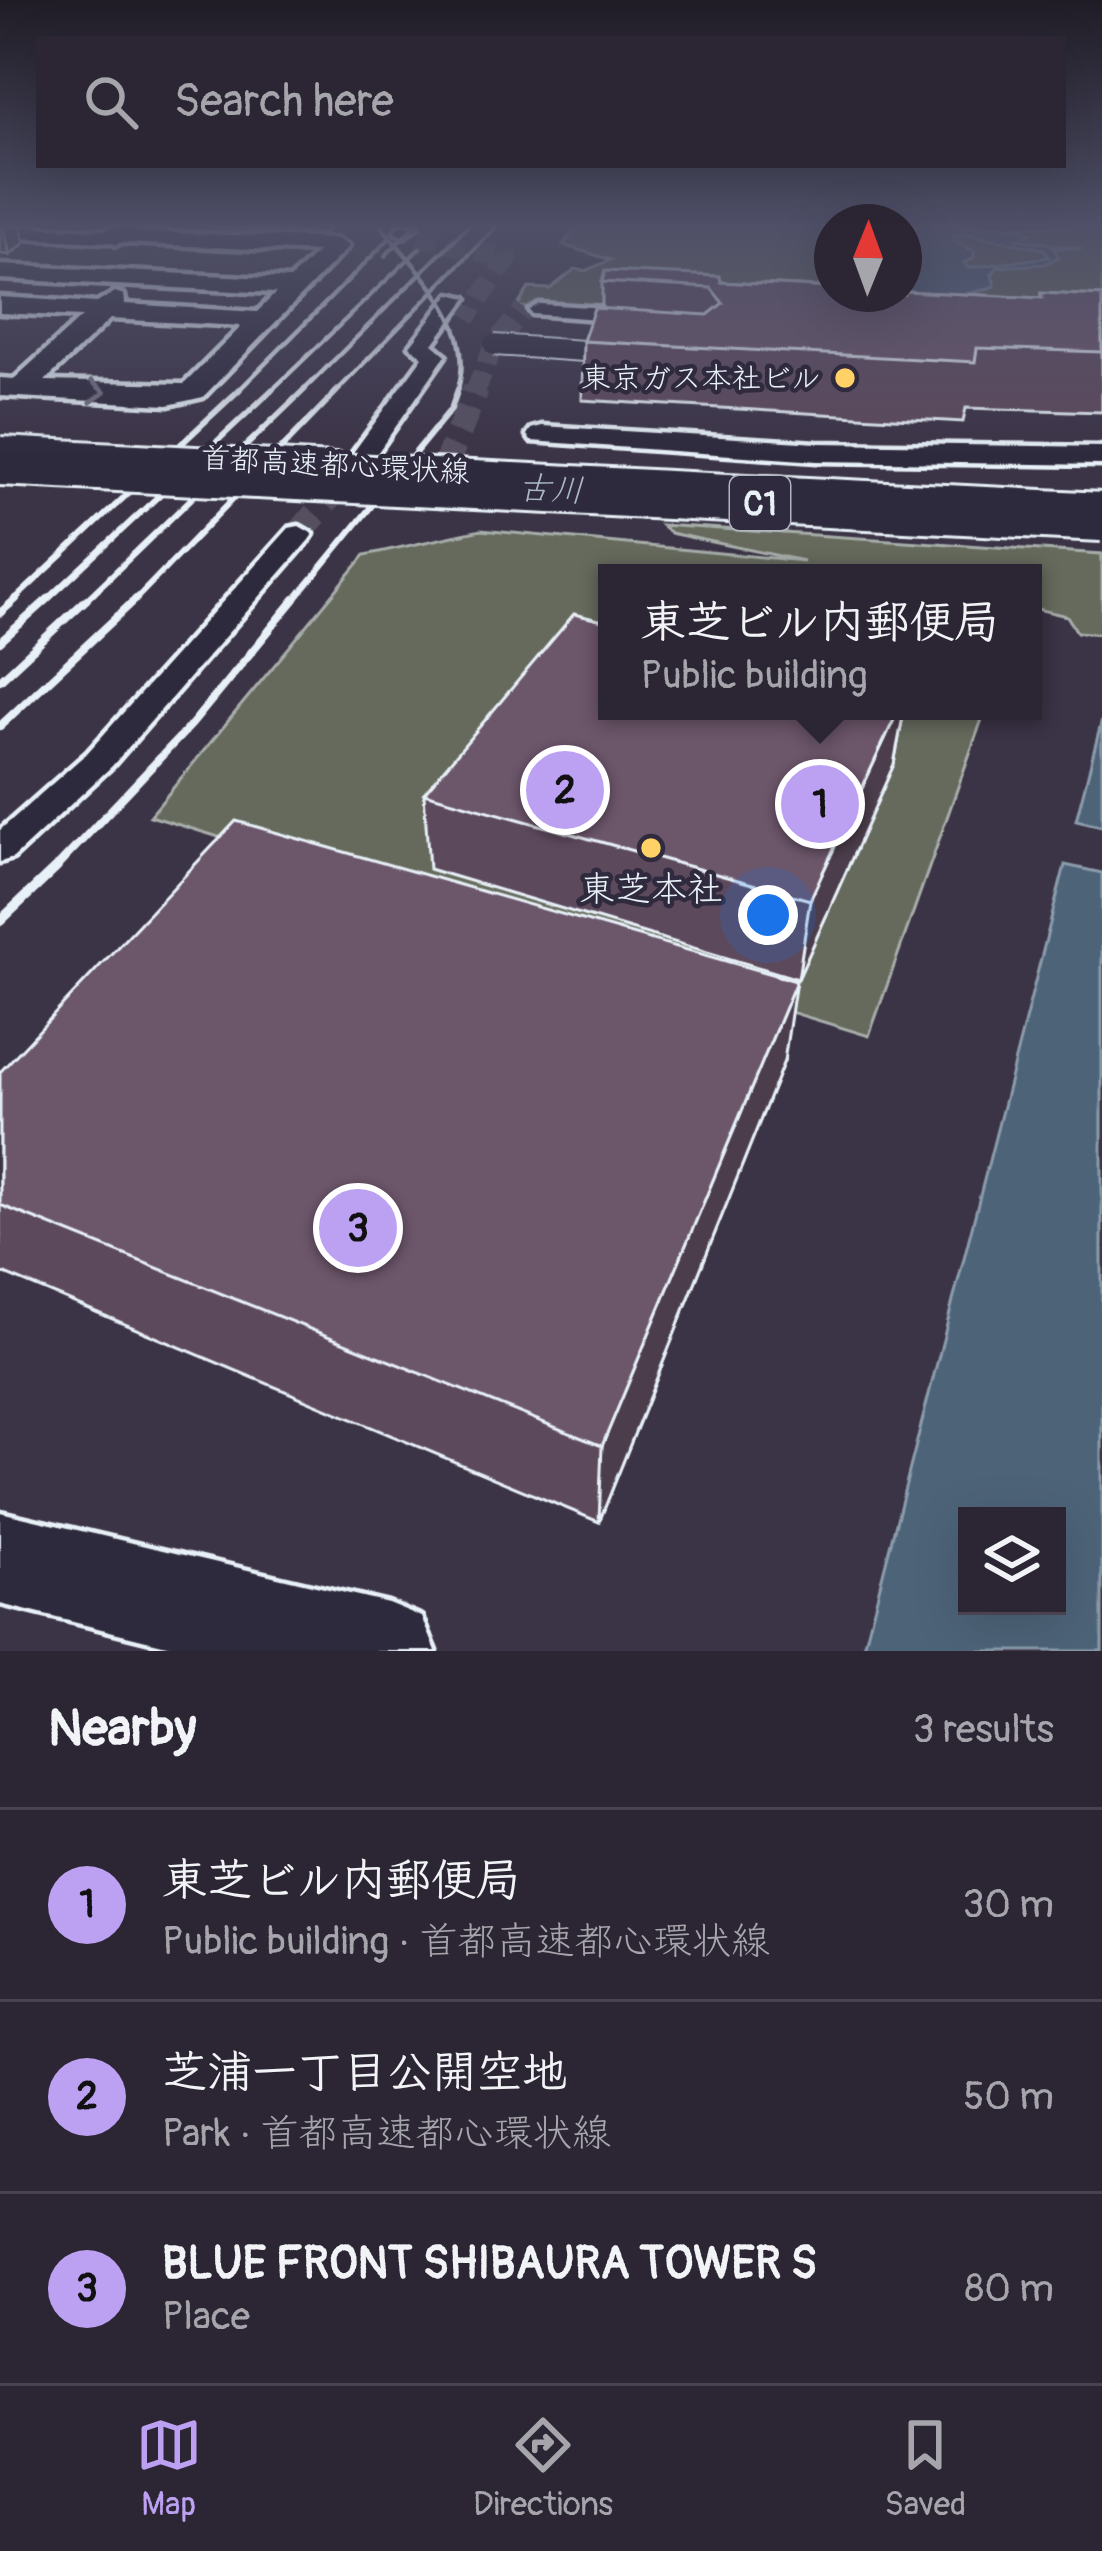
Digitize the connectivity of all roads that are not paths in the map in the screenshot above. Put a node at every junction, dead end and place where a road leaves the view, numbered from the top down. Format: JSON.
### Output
{"nodes":[{"id":1,"x":111,"y":303,"type":"edge"},
{"id":2,"x":283,"y":303,"type":"edge"},
{"id":3,"x":453,"y":303,"type":"tunnel mouth"},
{"id":4,"x":0,"y":305,"type":"edge"},
{"id":5,"x":539,"y":310,"type":"dead end"},
{"id":6,"x":103,"y":311,"type":"junction"},
{"id":7,"x":656,"y":317,"type":"edge"},
{"id":8,"x":266,"y":320,"type":"junction"},
{"id":9,"x":494,"y":346,"type":"dead end"},
{"id":10,"x":646,"y":355,"type":"edge"},
{"id":11,"x":10,"y":387,"type":"edge"},
{"id":12,"x":542,"y":435,"type":"dead end"},
{"id":13,"x":0,"y":447,"type":"edge"},
{"id":14,"x":364,"y":454,"type":"tunnel mouth"},
{"id":15,"x":1102,"y":457,"type":"edge"},
{"id":16,"x":0,"y":461,"type":"edge"},
{"id":17,"x":506,"y":474,"type":"junction"},
{"id":18,"x":1102,"y":483,"type":"edge"},
{"id":19,"x":419,"y":484,"type":"junction"},
{"id":20,"x":1102,"y":519,"type":"edge"},
{"id":21,"x":298,"y":534,"type":"tunnel mouth"},
{"id":22,"x":1102,"y":541,"type":"edge"},
{"id":23,"x":0,"y":850,"type":"edge"},
{"id":24,"x":0,"y":1558,"type":"edge"},
{"id":25,"x":388,"y":1651,"type":"edge"}],
"edges":[{"from":1,"to":6,"type":"street"},
{"from":2,"to":8,"type":"street"},
{"from":3,"to":14,"type":"street"},
{"from":4,"to":6,"type":"street"},
{"from":5,"to":7,"type":"street"},
{"from":6,"to":8,"type":"street"},
{"from":6,"to":11,"type":"street"},
{"from":11,"to":8,"type":"street","one_way":true},
{"from":9,"to":10,"type":"street","bridge":true},
{"from":12,"to":15,"type":"street"},
{"from":13,"to":17,"type":"highway","name":"首都高速都心環状線","number":"C1"},
{"from":16,"to":19,"type":"highway","name":"首都高速都心環状線","number":"C1","bridge":true},
{"from":17,"to":18,"type":"highway","name":"首都高速都心環状線","number":"C1"},
{"from":17,"to":20,"type":"highway","bridge":true},
{"from":19,"to":20,"type":"highway","name":"首都高速都心環状線","number":"C1","bridge":true},
{"from":19,"to":22,"type":"highway","name":"首都高速都心環状線","bridge":true},
{"from":21,"to":23,"type":"street"},
{"from":24,"to":25,"type":"street"}]}
